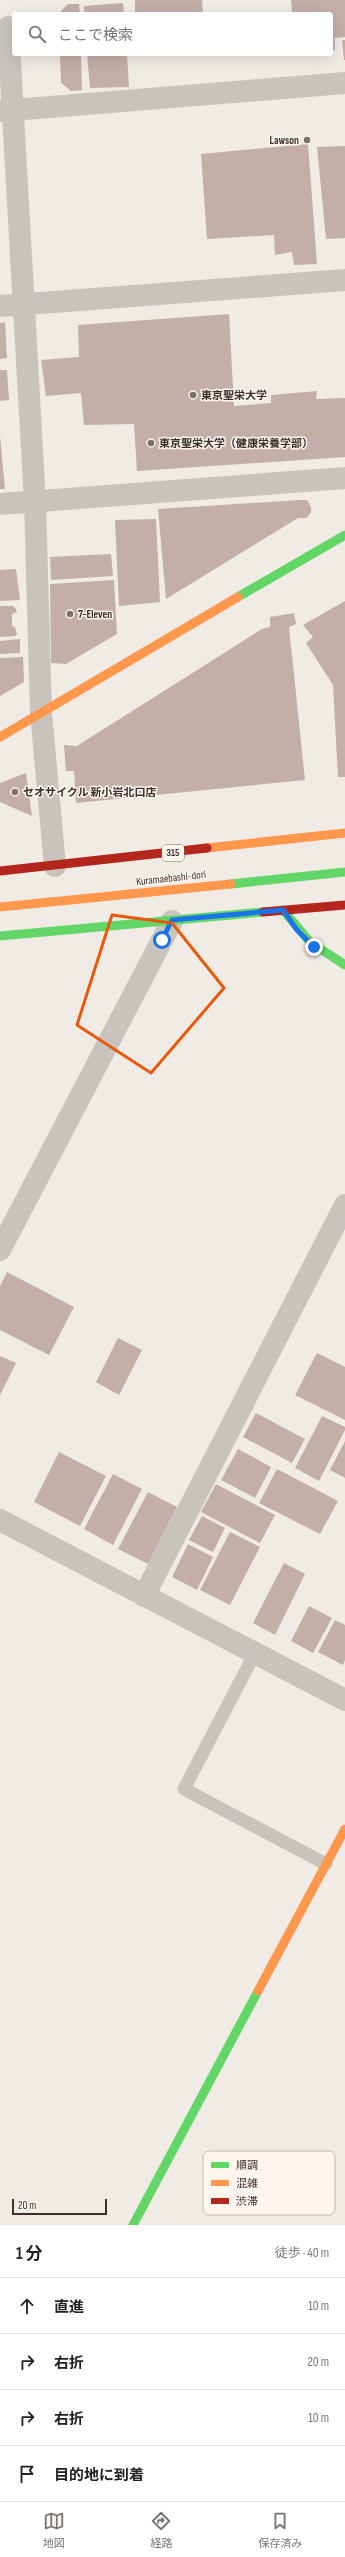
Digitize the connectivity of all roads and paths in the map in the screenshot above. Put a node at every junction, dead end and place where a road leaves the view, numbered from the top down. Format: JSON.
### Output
{"nodes":[{"id":1,"x":8,"y":27,"type":"dead end"},
{"id":2,"x":345,"y":83,"type":"edge"},
{"id":3,"x":7,"y":111,"type":"edge"},
{"id":4,"x":345,"y":280,"type":"edge"},
{"id":5,"x":24,"y":304,"type":"junction"},
{"id":6,"x":0,"y":306,"type":"edge"},
{"id":7,"x":345,"y":478,"type":"edge"},
{"id":8,"x":35,"y":502,"type":"junction"},
{"id":9,"x":0,"y":504,"type":"edge"},
{"id":10,"x":345,"y":535,"type":"edge"},
{"id":11,"x":41,"y":713,"type":"junction"},
{"id":12,"x":0,"y":737,"type":"edge"},
{"id":13,"x":345,"y":833,"type":"edge"},
{"id":14,"x":55,"y":866,"type":"junction"},
{"id":15,"x":0,"y":871,"type":"edge"},
{"id":16,"x":345,"y":872,"type":"edge"},
{"id":17,"x":345,"y":904,"type":"edge"},
{"id":18,"x":0,"y":907,"type":"edge"},
{"id":19,"x":283,"y":910,"type":"junction"},
{"id":20,"x":172,"y":920,"type":"junction"},
{"id":21,"x":0,"y":936,"type":"edge"},
{"id":22,"x":345,"y":965,"type":"edge"},
{"id":23,"x":345,"y":1205,"type":"edge"},
{"id":24,"x":0,"y":1250,"type":"edge"},
{"id":25,"x":0,"y":1520,"type":"edge"},
{"id":26,"x":144,"y":1596,"type":"junction"},
{"id":27,"x":255,"y":1653,"type":"junction"},
{"id":28,"x":345,"y":1700,"type":"edge"},
{"id":29,"x":345,"y":1829,"type":"edge"},
{"id":30,"x":326,"y":1864,"type":"junction"},
{"id":31,"x":133,"y":2225,"type":"edge"}],
"edges":[{"from":1,"to":3,"type":"street"},
{"from":2,"to":3,"type":"street"},
{"from":3,"to":5,"type":"street"},
{"from":4,"to":5,"type":"street"},
{"from":5,"to":6,"type":"street"},
{"from":5,"to":8,"type":"street"},
{"from":7,"to":8,"type":"street"},
{"from":8,"to":9,"type":"street"},
{"from":8,"to":11,"type":"street"},
{"from":10,"to":11,"type":"main road"},
{"from":11,"to":12,"type":"main road"},
{"from":11,"to":14,"type":"street"},
{"from":13,"to":14,"type":"main road","number":"315"},
{"from":14,"to":15,"type":"main road","number":"315"},
{"from":16,"to":18,"type":"main road","name":"Kuramaebashi-dori"},
{"from":17,"to":19,"type":"main road"},
{"from":19,"to":20,"type":"main road"},
{"from":19,"to":22,"type":"main road"},
{"from":20,"to":21,"type":"main road"},
{"from":20,"to":24,"type":"street"},
{"from":23,"to":26,"type":"street"},
{"from":25,"to":26,"type":"street"},
{"from":26,"to":27,"type":"street"},
{"from":27,"to":28,"type":"street"},
{"from":27,"to":30,"type":"lane"},
{"from":29,"to":30,"type":"main road"},
{"from":30,"to":31,"type":"main road"}]}
